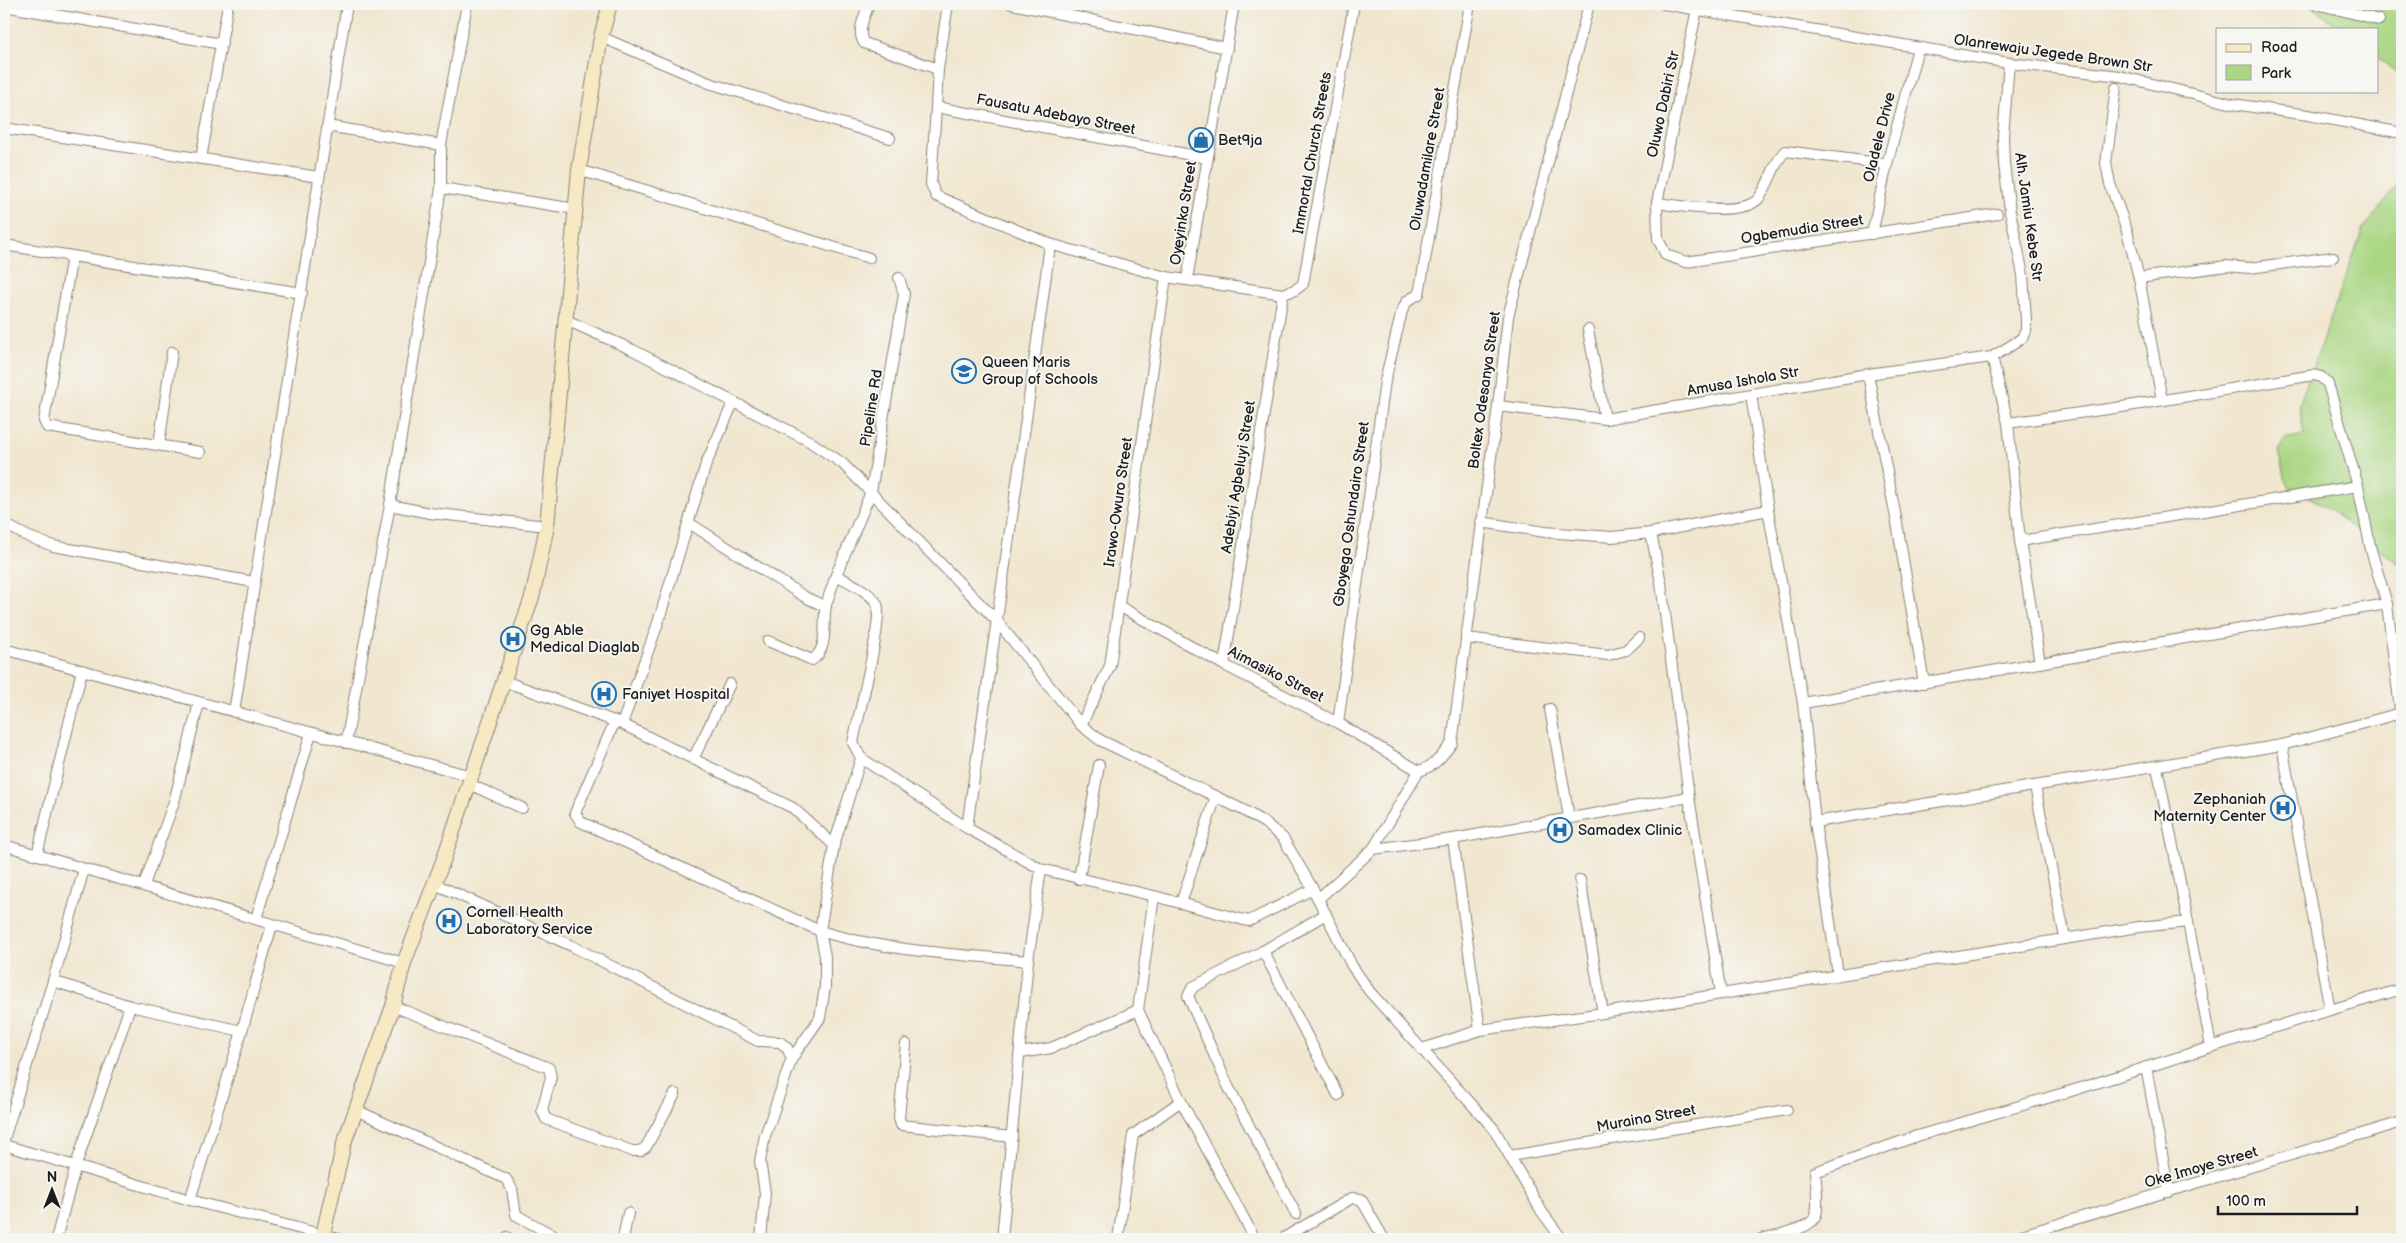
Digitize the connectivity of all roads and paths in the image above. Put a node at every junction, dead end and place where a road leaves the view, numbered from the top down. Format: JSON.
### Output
{"nodes":[{"id":1,"x":228,"y":4,"type":"edge"},
{"id":2,"x":347,"y":4,"type":"edge"},
{"id":3,"x":467,"y":4,"type":"edge"},
{"id":4,"x":610,"y":4,"type":"edge"},
{"id":5,"x":869,"y":4,"type":"edge"},
{"id":6,"x":948,"y":4,"type":"edge"},
{"id":7,"x":1012,"y":4,"type":"edge"},
{"id":8,"x":1234,"y":4,"type":"edge"},
{"id":9,"x":1354,"y":4,"type":"edge"},
{"id":10,"x":1470,"y":4,"type":"edge"},
{"id":11,"x":1589,"y":4,"type":"edge"},
{"id":12,"x":1664,"y":4,"type":"edge"},
{"id":13,"x":2317,"y":4,"type":"edge"},
{"id":14,"x":4,"y":6,"type":"edge"},
{"id":15,"x":1698,"y":7,"type":"edge"},
{"id":16,"x":2380,"y":20,"type":"dead end"},
{"id":17,"x":602,"y":37,"type":"junction"},
{"id":18,"x":222,"y":44,"type":"junction"},
{"id":19,"x":1227,"y":48,"type":"junction"},
{"id":20,"x":1918,"y":48,"type":"junction"},
{"id":21,"x":2009,"y":63,"type":"junction"},
{"id":22,"x":938,"y":69,"type":"junction"},
{"id":23,"x":2116,"y":88,"type":"dead end"},
{"id":24,"x":936,"y":107,"type":"junction"},
{"id":25,"x":327,"y":126,"type":"junction"},
{"id":26,"x":4,"y":128,"type":"edge"},
{"id":27,"x":2402,"y":133,"type":"edge"},
{"id":28,"x":890,"y":138,"type":"dead end"},
{"id":29,"x":441,"y":145,"type":"junction"},
{"id":30,"x":201,"y":158,"type":"junction"},
{"id":31,"x":1207,"y":158,"type":"junction"},
{"id":32,"x":1887,"y":164,"type":"junction"},
{"id":33,"x":579,"y":170,"type":"junction"},
{"id":34,"x":319,"y":178,"type":"junction"},
{"id":35,"x":441,"y":188,"type":"junction"},
{"id":36,"x":1657,"y":203,"type":"junction"},
{"id":37,"x":576,"y":210,"type":"junction"},
{"id":38,"x":1997,"y":214,"type":"dead end"},
{"id":39,"x":1872,"y":234,"type":"junction"},
{"id":40,"x":1050,"y":244,"type":"junction"},
{"id":41,"x":4,"y":245,"type":"edge"},
{"id":42,"x":72,"y":256,"type":"junction"},
{"id":43,"x":2333,"y":257,"type":"dead end"},
{"id":44,"x":869,"y":258,"type":"dead end"},
{"id":45,"x":1166,"y":277,"type":"junction"},
{"id":46,"x":899,"y":278,"type":"dead end"},
{"id":47,"x":2140,"y":278,"type":"junction"},
{"id":48,"x":1187,"y":280,"type":"junction"},
{"id":49,"x":302,"y":293,"type":"junction"},
{"id":50,"x":1282,"y":294,"type":"junction"},
{"id":51,"x":1402,"y":311,"type":"joint"},
{"id":52,"x":564,"y":319,"type":"junction"},
{"id":53,"x":1588,"y":330,"type":"dead end"},
{"id":54,"x":172,"y":352,"type":"dead end"},
{"id":55,"x":1992,"y":357,"type":"junction"},
{"id":56,"x":1868,"y":374,"type":"junction"},
{"id":57,"x":1751,"y":394,"type":"junction"},
{"id":58,"x":2162,"y":400,"type":"junction"},
{"id":59,"x":733,"y":403,"type":"junction"},
{"id":60,"x":1498,"y":406,"type":"junction"},
{"id":61,"x":1606,"y":419,"type":"junction"},
{"id":62,"x":2008,"y":423,"type":"junction"},
{"id":63,"x":159,"y":444,"type":"junction"},
{"id":64,"x":200,"y":452,"type":"dead end"},
{"id":65,"x":2358,"y":486,"type":"junction"},
{"id":66,"x":872,"y":492,"type":"junction"},
{"id":67,"x":390,"y":505,"type":"junction"},
{"id":68,"x":1768,"y":510,"type":"junction"},
{"id":69,"x":1481,"y":522,"type":"junction"},
{"id":70,"x":689,"y":523,"type":"junction"},
{"id":71,"x":4,"y":524,"type":"edge"},
{"id":72,"x":547,"y":526,"type":"junction"},
{"id":73,"x":1650,"y":533,"type":"junction"},
{"id":74,"x":2020,"y":541,"type":"junction"},
{"id":75,"x":836,"y":575,"type":"junction"},
{"id":76,"x":254,"y":582,"type":"junction"},
{"id":77,"x":2387,"y":604,"type":"junction"},
{"id":78,"x":1118,"y":606,"type":"junction"},
{"id":79,"x":826,"y":607,"type":"junction"},
{"id":80,"x":996,"y":620,"type":"junction"},
{"id":81,"x":1466,"y":638,"type":"junction"},
{"id":82,"x":1639,"y":638,"type":"dead end"},
{"id":83,"x":768,"y":641,"type":"dead end"},
{"id":84,"x":4,"y":649,"type":"edge"},
{"id":85,"x":2040,"y":662,"type":"junction"},
{"id":86,"x":1224,"y":665,"type":"junction"},
{"id":87,"x":82,"y":670,"type":"junction"},
{"id":88,"x":504,"y":681,"type":"junction"},
{"id":89,"x":1924,"y":683,"type":"junction"},
{"id":90,"x":730,"y":684,"type":"dead end"},
{"id":91,"x":199,"y":703,"type":"junction"},
{"id":92,"x":1803,"y":703,"type":"junction"},
{"id":93,"x":1550,"y":709,"type":"dead end"},
{"id":94,"x":234,"y":712,"type":"junction"},
{"id":95,"x":2401,"y":714,"type":"junction"},
{"id":96,"x":618,"y":723,"type":"junction"},
{"id":97,"x":1338,"y":723,"type":"junction"},
{"id":98,"x":1081,"y":725,"type":"junction"},
{"id":99,"x":2402,"y":725,"type":"edge"},
{"id":100,"x":311,"y":733,"type":"junction"},
{"id":101,"x":346,"y":743,"type":"junction"},
{"id":102,"x":2282,"y":745,"type":"junction"},
{"id":103,"x":861,"y":758,"type":"junction"},
{"id":104,"x":694,"y":759,"type":"junction"},
{"id":105,"x":1099,"y":765,"type":"dead end"},
{"id":106,"x":2157,"y":767,"type":"junction"},
{"id":107,"x":1419,"y":771,"type":"junction"},
{"id":108,"x":470,"y":780,"type":"junction"},
{"id":109,"x":2035,"y":786,"type":"junction"},
{"id":110,"x":1216,"y":796,"type":"junction"},
{"id":111,"x":1689,"y":797,"type":"junction"},
{"id":112,"x":522,"y":808,"type":"dead end"},
{"id":113,"x":1569,"y":817,"type":"junction"},
{"id":114,"x":1815,"y":822,"type":"junction"},
{"id":115,"x":968,"y":828,"type":"junction"},
{"id":116,"x":1453,"y":839,"type":"junction"},
{"id":117,"x":4,"y":845,"type":"edge"},
{"id":118,"x":834,"y":845,"type":"junction"},
{"id":119,"x":1373,"y":849,"type":"junction"},
{"id":120,"x":37,"y":855,"type":"junction"},
{"id":121,"x":84,"y":869,"type":"junction"},
{"id":122,"x":1041,"y":869,"type":"junction"},
{"id":123,"x":1079,"y":879,"type":"junction"},
{"id":124,"x":1580,"y":880,"type":"dead end"},
{"id":125,"x":435,"y":884,"type":"junction"},
{"id":126,"x":144,"y":885,"type":"junction"},
{"id":127,"x":1313,"y":889,"type":"junction"},
{"id":128,"x":1154,"y":896,"type":"junction"},
{"id":129,"x":1318,"y":899,"type":"junction"},
{"id":130,"x":1182,"y":903,"type":"junction"},
{"id":131,"x":1326,"y":914,"type":"junction"},
{"id":132,"x":256,"y":919,"type":"junction"},
{"id":133,"x":2188,"y":922,"type":"junction"},
{"id":134,"x":272,"y":924,"type":"junction"},
{"id":135,"x":820,"y":931,"type":"junction"},
{"id":136,"x":2064,"y":938,"type":"junction"},
{"id":137,"x":1264,"y":951,"type":"junction"},
{"id":138,"x":1028,"y":961,"type":"junction"},
{"id":139,"x":404,"y":963,"type":"junction"},
{"id":140,"x":1838,"y":976,"type":"junction"},
{"id":141,"x":53,"y":980,"type":"junction"},
{"id":142,"x":2402,"y":989,"type":"edge"},
{"id":143,"x":1721,"y":994,"type":"junction"},
{"id":144,"x":130,"y":1006,"type":"junction"},
{"id":145,"x":393,"y":1006,"type":"junction"},
{"id":146,"x":1138,"y":1010,"type":"junction"},
{"id":147,"x":2330,"y":1010,"type":"junction"},
{"id":148,"x":1603,"y":1013,"type":"junction"},
{"id":149,"x":1480,"y":1030,"type":"junction"},
{"id":150,"x":242,"y":1031,"type":"junction"},
{"id":151,"x":906,"y":1044,"type":"dead end"},
{"id":152,"x":2211,"y":1047,"type":"junction"},
{"id":153,"x":1422,"y":1050,"type":"junction"},
{"id":154,"x":1021,"y":1053,"type":"junction"},
{"id":155,"x":792,"y":1058,"type":"junction"},
{"id":156,"x":2146,"y":1068,"type":"junction"},
{"id":157,"x":674,"y":1094,"type":"dead end"},
{"id":158,"x":1338,"y":1094,"type":"dead end"},
{"id":159,"x":1182,"y":1101,"type":"junction"},
{"id":160,"x":356,"y":1110,"type":"junction"},
{"id":161,"x":1787,"y":1110,"type":"dead end"},
{"id":162,"x":2402,"y":1122,"type":"edge"},
{"id":163,"x":1012,"y":1137,"type":"junction"},
{"id":164,"x":4,"y":1139,"type":"edge"},
{"id":165,"x":4,"y":1145,"type":"edge"},
{"id":166,"x":1510,"y":1156,"type":"junction"},
{"id":167,"x":76,"y":1165,"type":"junction"},
{"id":168,"x":2168,"y":1192,"type":"junction"},
{"id":169,"x":190,"y":1200,"type":"junction"},
{"id":170,"x":628,"y":1213,"type":"dead end"},
{"id":171,"x":1296,"y":1214,"type":"dead end"},
{"id":172,"x":322,"y":1237,"type":"edge"},
{"id":173,"x":56,"y":1239,"type":"edge"},
{"id":174,"x":338,"y":1239,"type":"edge"},
{"id":175,"x":560,"y":1239,"type":"edge"},
{"id":176,"x":623,"y":1239,"type":"edge"},
{"id":177,"x":761,"y":1239,"type":"edge"},
{"id":178,"x":1002,"y":1239,"type":"edge"},
{"id":179,"x":1118,"y":1239,"type":"edge"},
{"id":180,"x":1255,"y":1239,"type":"edge"},
{"id":181,"x":1282,"y":1239,"type":"edge"},
{"id":182,"x":1384,"y":1239,"type":"edge"},
{"id":183,"x":1562,"y":1239,"type":"edge"},
{"id":184,"x":1761,"y":1239,"type":"edge"},
{"id":185,"x":2008,"y":1239,"type":"edge"}],
"edges":[{"from":1,"to":18,"type":"street"},
{"from":2,"to":25,"type":"street"},
{"from":3,"to":29,"type":"street"},
{"from":4,"to":17,"type":"main road"},
{"from":5,"to":22,"type":"street"},
{"from":6,"to":22,"type":"street"},
{"from":7,"to":19,"type":"street"},
{"from":8,"to":19,"type":"street","name":"Oyeyinka Street"},
{"from":9,"to":50,"type":"street","name":"Immortal Church Streets"},
{"from":10,"to":51,"type":"street","name":"Oluwadamilare Street"},
{"from":11,"to":60,"type":"street","name":"Boltex Odesanya Street"},
{"from":12,"to":15,"type":"street","name":"Olanrewaju Jegede Brown Str"},
{"from":13,"to":16,"type":"street"},
{"from":14,"to":18,"type":"street"},
{"from":15,"to":20,"type":"street","name":"Olanrewaju Jegede Brown Str"},
{"from":15,"to":36,"type":"street","name":"Oluwo Dabiri Str"},
{"from":17,"to":28,"type":"street"},
{"from":17,"to":33,"type":"main road"},
{"from":18,"to":30,"type":"street"},
{"from":19,"to":31,"type":"street","name":"Oyeyinka Street"},
{"from":20,"to":21,"type":"street","name":"Olanrewaju Jegede Brown Str"},
{"from":20,"to":32,"type":"street","name":"Oladele Drive"},
{"from":21,"to":27,"type":"street","name":"Olanrewaju Jegede Brown Str"},
{"from":21,"to":55,"type":"street","name":"Alh. Jamiu Kebe Str"},
{"from":22,"to":24,"type":"street"},
{"from":23,"to":47,"type":"street"},
{"from":24,"to":31,"type":"street","name":"Fausatu Adebayo Street"},
{"from":24,"to":40,"type":"street"},
{"from":25,"to":29,"type":"street"},
{"from":25,"to":34,"type":"street"},
{"from":26,"to":30,"type":"street"},
{"from":29,"to":35,"type":"street"},
{"from":30,"to":34,"type":"street"},
{"from":31,"to":48,"type":"street","name":"Oyeyinka Street"},
{"from":32,"to":36,"type":"street"},
{"from":32,"to":39,"type":"street","name":"Oladele Drive"},
{"from":33,"to":37,"type":"main road"},
{"from":33,"to":44,"type":"street"},
{"from":34,"to":49,"type":"street"},
{"from":35,"to":37,"type":"street"},
{"from":35,"to":67,"type":"street"},
{"from":36,"to":39,"type":"street","name":"Ogbemudia Street"},
{"from":37,"to":52,"type":"main road"},
{"from":38,"to":39,"type":"street","name":"Ogbemudia Street"},
{"from":40,"to":45,"type":"street"},
{"from":40,"to":80,"type":"street"},
{"from":41,"to":42,"type":"street"},
{"from":42,"to":49,"type":"street"},
{"from":42,"to":63,"type":"street"},
{"from":43,"to":47,"type":"street"},
{"from":45,"to":48,"type":"street"},
{"from":45,"to":78,"type":"street","name":"Irawo-Owuro Street"},
{"from":46,"to":66,"type":"street","name":"Pipeline Rd"},
{"from":47,"to":58,"type":"street"},
{"from":48,"to":50,"type":"street"},
{"from":49,"to":76,"type":"street"},
{"from":50,"to":86,"type":"street","name":"Adebiyi Agbeluyi Street"},
{"from":51,"to":97,"type":"street","name":"Gboyega Oshundairo Street"},
{"from":52,"to":59,"type":"street"},
{"from":52,"to":72,"type":"main road"},
{"from":53,"to":61,"type":"street"},
{"from":54,"to":63,"type":"street"},
{"from":55,"to":56,"type":"street","name":"Amusa Ishola Str"},
{"from":55,"to":62,"type":"street"},
{"from":56,"to":57,"type":"street","name":"Amusa Ishola Str"},
{"from":56,"to":89,"type":"street"},
{"from":57,"to":61,"type":"street","name":"Amusa Ishola Str"},
{"from":57,"to":68,"type":"street"},
{"from":58,"to":62,"type":"street"},
{"from":58,"to":65,"type":"street"},
{"from":59,"to":66,"type":"street"},
{"from":59,"to":70,"type":"street"},
{"from":60,"to":61,"type":"street","name":"Amusa Ishola Str"},
{"from":60,"to":69,"type":"street","name":"Boltex Odesanya Street"},
{"from":62,"to":74,"type":"street"},
{"from":63,"to":64,"type":"street"},
{"from":65,"to":74,"type":"street"},
{"from":65,"to":77,"type":"street"},
{"from":66,"to":75,"type":"street","name":"Pipeline Rd"},
{"from":66,"to":80,"type":"street"},
{"from":67,"to":72,"type":"street"},
{"from":67,"to":101,"type":"street"},
{"from":68,"to":73,"type":"street"},
{"from":68,"to":92,"type":"street"},
{"from":69,"to":73,"type":"street"},
{"from":69,"to":81,"type":"street","name":"Boltex Odesanya Street"},
{"from":70,"to":79,"type":"street"},
{"from":70,"to":96,"type":"street"},
{"from":71,"to":76,"type":"street"},
{"from":72,"to":88,"type":"main road"},
{"from":73,"to":111,"type":"street"},
{"from":74,"to":85,"type":"street"},
{"from":75,"to":79,"type":"street","name":"Pipeline Rd"},
{"from":75,"to":103,"type":"street"},
{"from":76,"to":94,"type":"street"},
{"from":77,"to":85,"type":"street"},
{"from":77,"to":95,"type":"street"},
{"from":78,"to":86,"type":"street","name":"Aimasiko Street"},
{"from":78,"to":98,"type":"street","name":"Irawo-Owuro Street"},
{"from":79,"to":83,"type":"street","name":"Pipeline Rd"},
{"from":80,"to":98,"type":"street"},
{"from":80,"to":115,"type":"street"},
{"from":81,"to":82,"type":"street"},
{"from":81,"to":107,"type":"street","name":"Boltex Odesanya Street"},
{"from":84,"to":87,"type":"street"},
{"from":85,"to":89,"type":"street"},
{"from":86,"to":97,"type":"street","name":"Aimasiko Street"},
{"from":87,"to":91,"type":"street"},
{"from":87,"to":120,"type":"street"},
{"from":88,"to":96,"type":"street"},
{"from":88,"to":108,"type":"main road"},
{"from":89,"to":92,"type":"street"},
{"from":90,"to":104,"type":"street"},
{"from":91,"to":94,"type":"street"},
{"from":91,"to":126,"type":"street"},
{"from":92,"to":114,"type":"street"},
{"from":93,"to":113,"type":"street"},
{"from":94,"to":100,"type":"street"},
{"from":95,"to":99,"type":"street"},
{"from":95,"to":102,"type":"street"},
{"from":96,"to":104,"type":"street"},
{"from":96,"to":135,"type":"street"},
{"from":97,"to":107,"type":"street","name":"Aimasiko Street"},
{"from":98,"to":110,"type":"street"},
{"from":100,"to":101,"type":"street"},
{"from":100,"to":132,"type":"street"},
{"from":101,"to":108,"type":"street"},
{"from":102,"to":106,"type":"street"},
{"from":102,"to":147,"type":"street"},
{"from":103,"to":115,"type":"street"},
{"from":103,"to":118,"type":"street"},
{"from":104,"to":118,"type":"street"},
{"from":105,"to":123,"type":"street"},
{"from":106,"to":109,"type":"street"},
{"from":106,"to":133,"type":"street"},
{"from":107,"to":119,"type":"street"},
{"from":108,"to":112,"type":"street"},
{"from":108,"to":125,"type":"main road"},
{"from":109,"to":114,"type":"street"},
{"from":109,"to":136,"type":"street"},
{"from":110,"to":127,"type":"street"},
{"from":110,"to":130,"type":"street"},
{"from":111,"to":113,"type":"street"},
{"from":111,"to":143,"type":"street"},
{"from":113,"to":116,"type":"street"},
{"from":114,"to":140,"type":"street"},
{"from":115,"to":122,"type":"street"},
{"from":116,"to":119,"type":"street"},
{"from":116,"to":149,"type":"street"},
{"from":117,"to":120,"type":"street"},
{"from":118,"to":135,"type":"street"},
{"from":119,"to":129,"type":"street"},
{"from":120,"to":121,"type":"street"},
{"from":121,"to":126,"type":"street"},
{"from":121,"to":141,"type":"street"},
{"from":122,"to":123,"type":"street"},
{"from":122,"to":138,"type":"street"},
{"from":123,"to":128,"type":"street"},
{"from":124,"to":148,"type":"street"},
{"from":125,"to":139,"type":"main road"},
{"from":125,"to":155,"type":"street"},
{"from":126,"to":132,"type":"street"},
{"from":127,"to":129,"type":"street"},
{"from":127,"to":130,"type":"street"},
{"from":128,"to":130,"type":"street"},
{"from":128,"to":146,"type":"street"},
{"from":129,"to":131,"type":"street"},
{"from":131,"to":137,"type":"street"},
{"from":131,"to":153,"type":"street"},
{"from":132,"to":134,"type":"street"},
{"from":133,"to":136,"type":"street"},
{"from":133,"to":152,"type":"street"},
{"from":134,"to":139,"type":"street"},
{"from":134,"to":150,"type":"street"},
{"from":135,"to":138,"type":"street"},
{"from":135,"to":155,"type":"street"},
{"from":136,"to":140,"type":"street"},
{"from":137,"to":158,"type":"street"},
{"from":137,"to":171,"type":"street"},
{"from":138,"to":154,"type":"street"},
{"from":139,"to":145,"type":"main road"},
{"from":140,"to":143,"type":"street"},
{"from":141,"to":144,"type":"street"},
{"from":141,"to":164,"type":"street"},
{"from":142,"to":147,"type":"street"},
{"from":143,"to":148,"type":"street"},
{"from":144,"to":150,"type":"street"},
{"from":144,"to":167,"type":"street"},
{"from":145,"to":157,"type":"street"},
{"from":145,"to":160,"type":"main road"},
{"from":146,"to":154,"type":"street"},
{"from":146,"to":159,"type":"street"},
{"from":147,"to":152,"type":"street"},
{"from":148,"to":149,"type":"street"},
{"from":149,"to":153,"type":"street"},
{"from":150,"to":169,"type":"street"},
{"from":151,"to":163,"type":"street"},
{"from":152,"to":156,"type":"street"},
{"from":153,"to":166,"type":"street"},
{"from":154,"to":163,"type":"street"},
{"from":155,"to":177,"type":"street"},
{"from":156,"to":168,"type":"street"},
{"from":156,"to":184,"type":"street"},
{"from":159,"to":179,"type":"street"},
{"from":159,"to":180,"type":"street"},
{"from":160,"to":172,"type":"main road"},
{"from":160,"to":175,"type":"street"},
{"from":161,"to":166,"type":"street","name":"Muraina Street"},
{"from":162,"to":168,"type":"street","name":"Oke Imoye Street"},
{"from":163,"to":178,"type":"street"},
{"from":165,"to":167,"type":"street"},
{"from":166,"to":183,"type":"street"},
{"from":167,"to":169,"type":"street"},
{"from":167,"to":173,"type":"street"},
{"from":168,"to":185,"type":"street","name":"Oke Imoye Street"},
{"from":169,"to":172,"type":"street"},
{"from":170,"to":176,"type":"street"},
{"from":172,"to":174,"type":"street"},
{"from":181,"to":182,"type":"street"}]}
